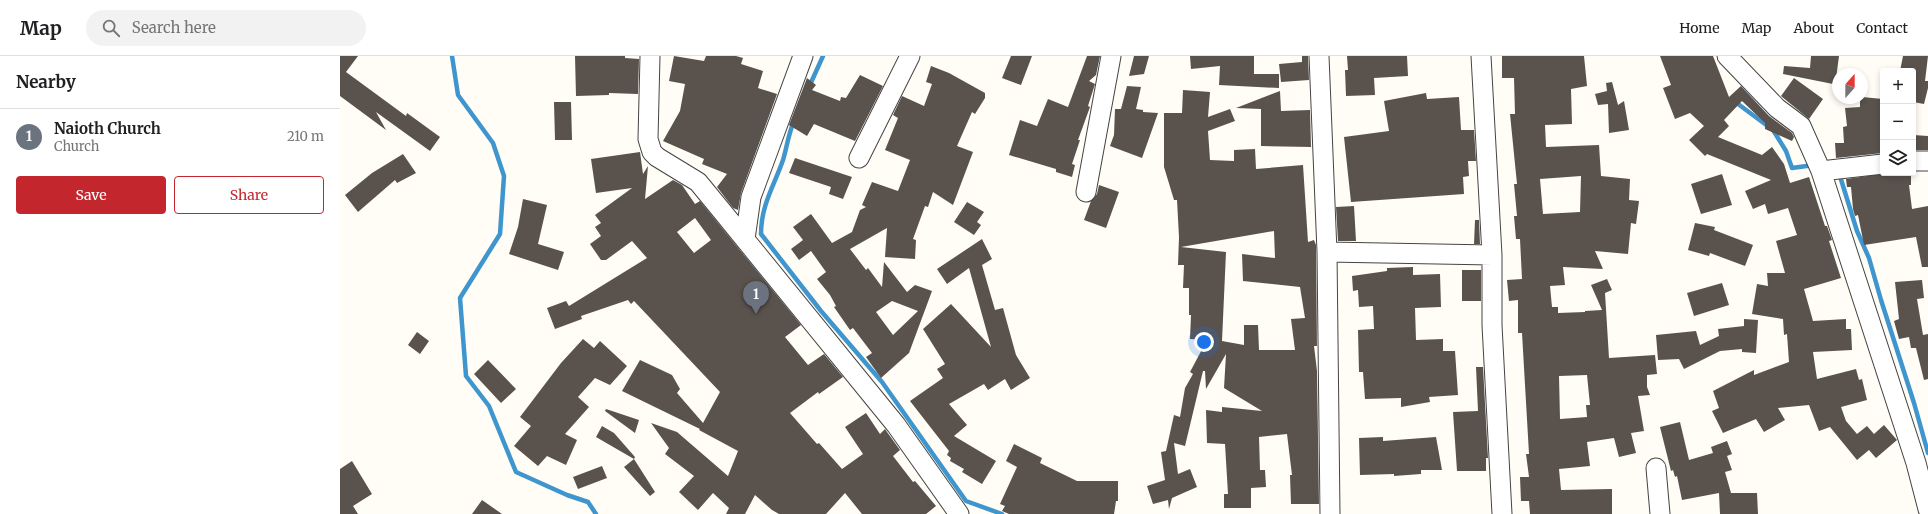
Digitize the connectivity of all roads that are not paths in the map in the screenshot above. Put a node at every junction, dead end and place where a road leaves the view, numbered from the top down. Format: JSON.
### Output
{"nodes":[{"id":1,"x":650,"y":56,"type":"edge"},
{"id":2,"x":803,"y":56,"type":"edge"},
{"id":3,"x":910,"y":56,"type":"edge"},
{"id":4,"x":1111,"y":56,"type":"edge"},
{"id":5,"x":1319,"y":56,"type":"edge"},
{"id":6,"x":1481,"y":56,"type":"edge"},
{"id":7,"x":1727,"y":56,"type":"edge"},
{"id":8,"x":859,"y":158,"type":"dead end"},
{"id":9,"x":1916,"y":161,"type":"edge"},
{"id":10,"x":1928,"y":161,"type":"edge"},
{"id":11,"x":1880,"y":164,"type":"edge"},
{"id":12,"x":1821,"y":171,"type":"junction"},
{"id":13,"x":1086,"y":192,"type":"dead end"},
{"id":14,"x":745,"y":239,"type":"junction"},
{"id":15,"x":1327,"y":252,"type":"junction"},
{"id":16,"x":1492,"y":255,"type":"junction"},
{"id":17,"x":1656,"y":468,"type":"dead end"},
{"id":18,"x":1928,"y":509,"type":"edge"},
{"id":19,"x":959,"y":514,"type":"edge"},
{"id":20,"x":1330,"y":514,"type":"edge"},
{"id":21,"x":1502,"y":514,"type":"edge"},
{"id":22,"x":1660,"y":514,"type":"edge"}],
"edges":[{"from":1,"to":14,"type":"street"},
{"from":2,"to":14,"type":"street"},
{"from":3,"to":8,"type":"street"},
{"from":4,"to":13,"type":"street"},
{"from":5,"to":15,"type":"street"},
{"from":6,"to":16,"type":"street"},
{"from":7,"to":12,"type":"street"},
{"from":9,"to":10,"type":"street"},
{"from":11,"to":12,"type":"street"},
{"from":12,"to":18,"type":"street"},
{"from":14,"to":19,"type":"street"},
{"from":15,"to":16,"type":"street"},
{"from":15,"to":20,"type":"street"},
{"from":16,"to":21,"type":"street"},
{"from":17,"to":22,"type":"street"}]}
